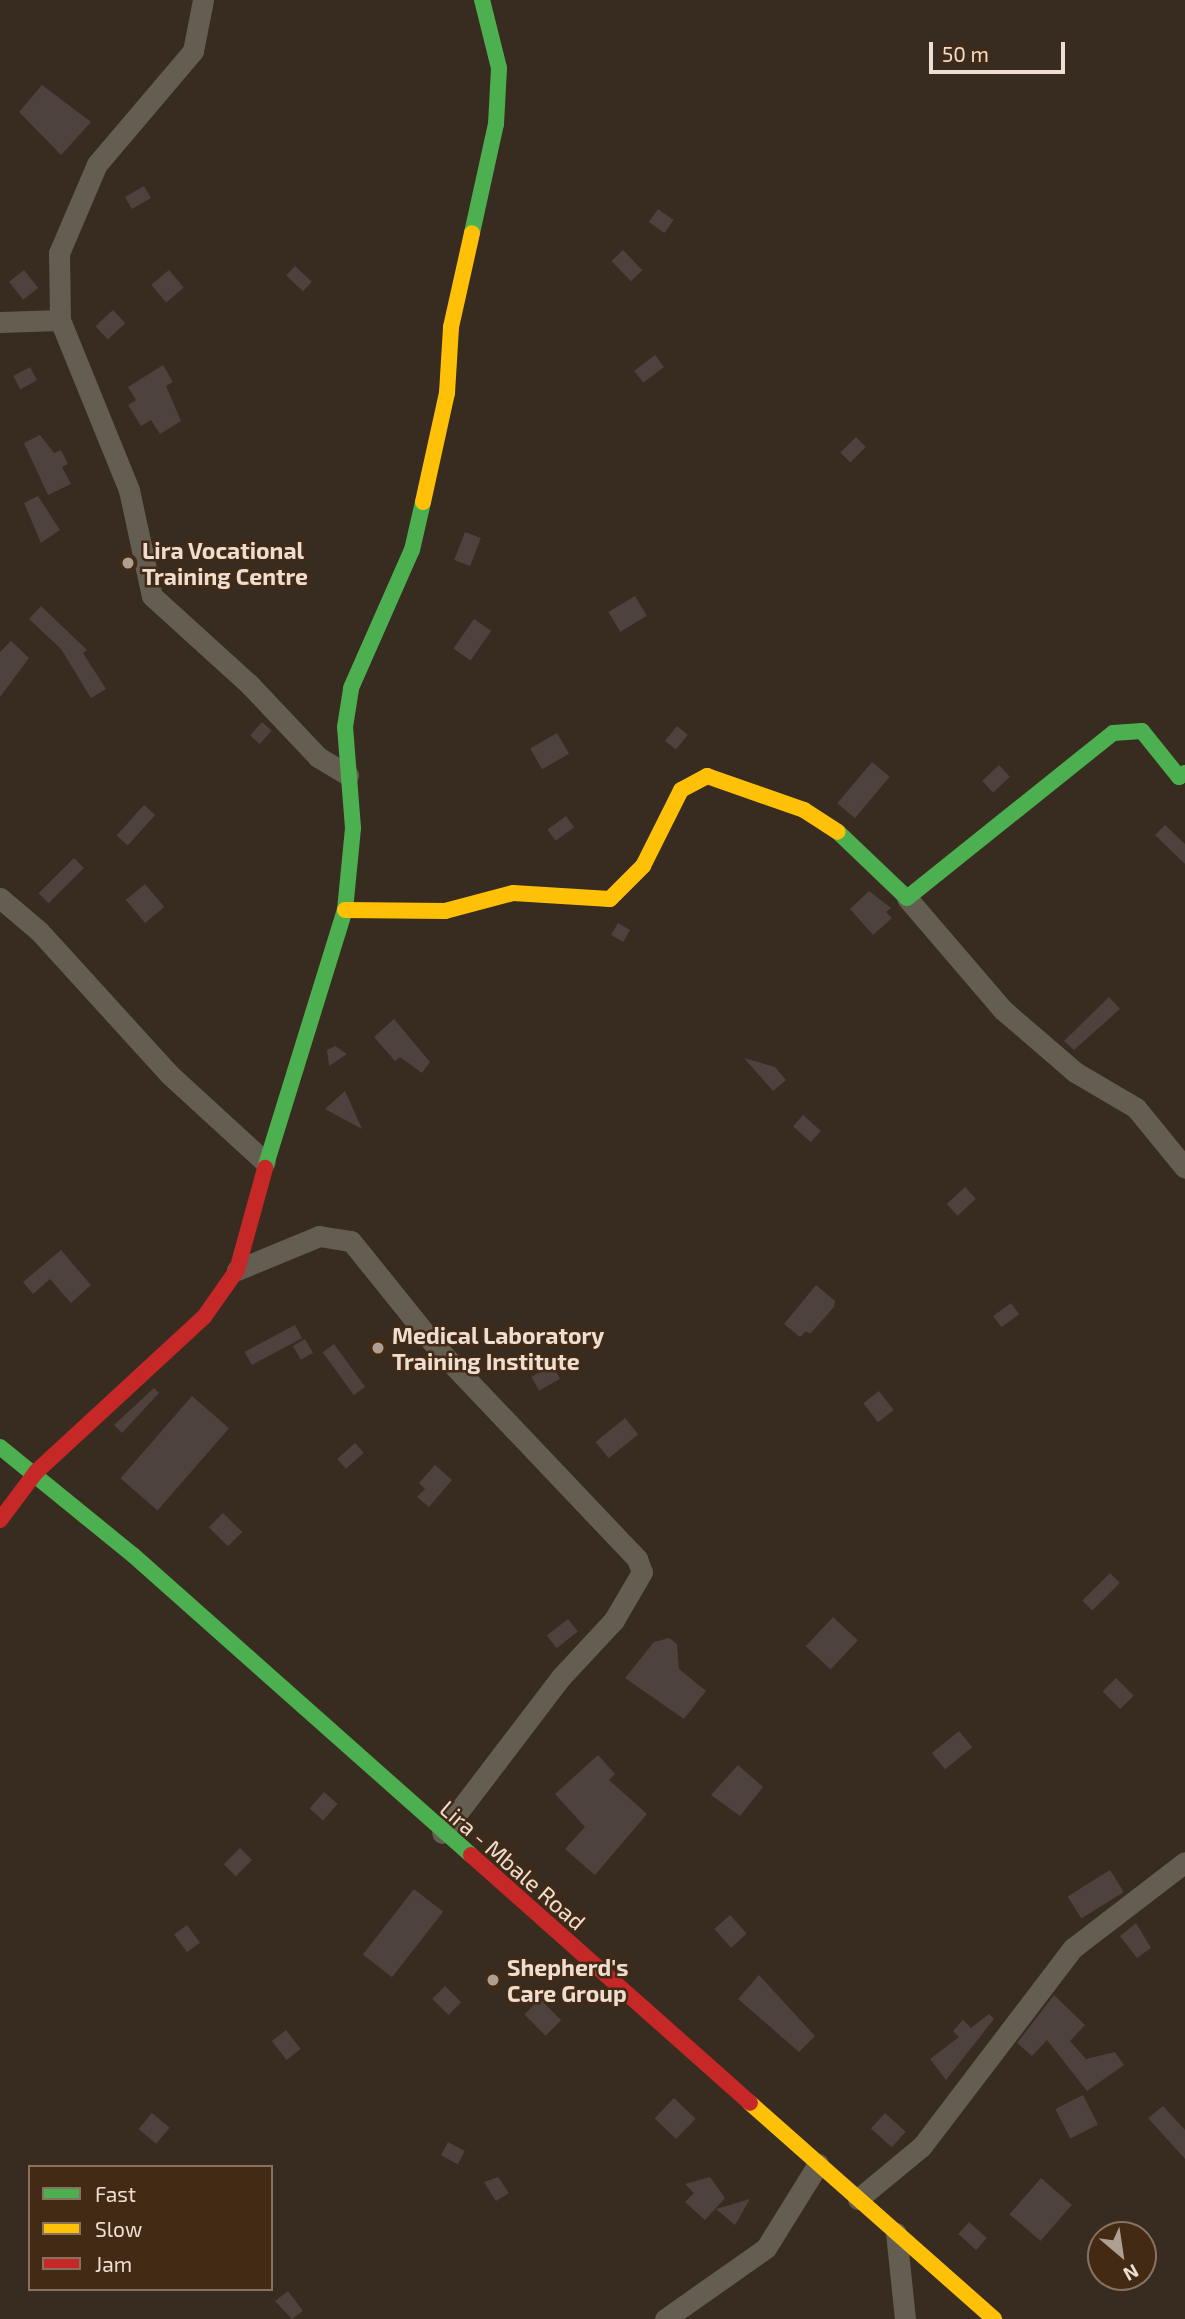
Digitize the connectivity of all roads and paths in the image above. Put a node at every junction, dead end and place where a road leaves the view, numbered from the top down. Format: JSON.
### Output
{"nodes":[{"id":1,"x":202,"y":0,"type":"edge"},
{"id":2,"x":482,"y":0,"type":"edge"},
{"id":3,"x":60,"y":320,"type":"junction"},
{"id":4,"x":0,"y":323,"type":"edge"},
{"id":5,"x":1185,"y":773,"type":"edge"},
{"id":6,"x":348,"y":775,"type":"junction"},
{"id":7,"x":0,"y":898,"type":"edge"},
{"id":8,"x":906,"y":898,"type":"junction"},
{"id":9,"x":345,"y":910,"type":"junction"},
{"id":10,"x":265,"y":1162,"type":"junction"},
{"id":11,"x":1185,"y":1168,"type":"edge"},
{"id":12,"x":237,"y":1270,"type":"junction"},
{"id":13,"x":0,"y":1447,"type":"edge"},
{"id":14,"x":36,"y":1472,"type":"junction"},
{"id":15,"x":0,"y":1520,"type":"edge"},
{"id":16,"x":442,"y":1833,"type":"junction"},
{"id":17,"x":1185,"y":1862,"type":"edge"},
{"id":18,"x":818,"y":2164,"type":"junction"},
{"id":19,"x":858,"y":2199,"type":"junction"},
{"id":20,"x":896,"y":2233,"type":"junction"},
{"id":21,"x":665,"y":2319,"type":"edge"},
{"id":22,"x":905,"y":2319,"type":"edge"},
{"id":23,"x":994,"y":2319,"type":"edge"}],
"edges":[{"from":1,"to":3,"type":"street"},
{"from":2,"to":6,"type":"street"},
{"from":3,"to":4,"type":"street"},
{"from":3,"to":6,"type":"street"},
{"from":5,"to":8,"type":"street"},
{"from":6,"to":9,"type":"street"},
{"from":7,"to":10,"type":"street"},
{"from":8,"to":9,"type":"street"},
{"from":8,"to":11,"type":"street"},
{"from":9,"to":10,"type":"street"},
{"from":10,"to":12,"type":"street"},
{"from":12,"to":14,"type":"street"},
{"from":12,"to":16,"type":"street"},
{"from":13,"to":14,"type":"street","name":"Lira - Mbale Road"},
{"from":14,"to":15,"type":"street"},
{"from":14,"to":16,"type":"street","name":"Lira - Mbale Road"},
{"from":16,"to":18,"type":"street","name":"Lira - Mbale Road"},
{"from":17,"to":19,"type":"street"},
{"from":18,"to":19,"type":"street","name":"Lira - Mbale Road"},
{"from":18,"to":21,"type":"street"},
{"from":19,"to":20,"type":"street","name":"Lira - Mbale Road"},
{"from":20,"to":22,"type":"street"},
{"from":20,"to":23,"type":"street","name":"Lira - Mbale Road"}]}
